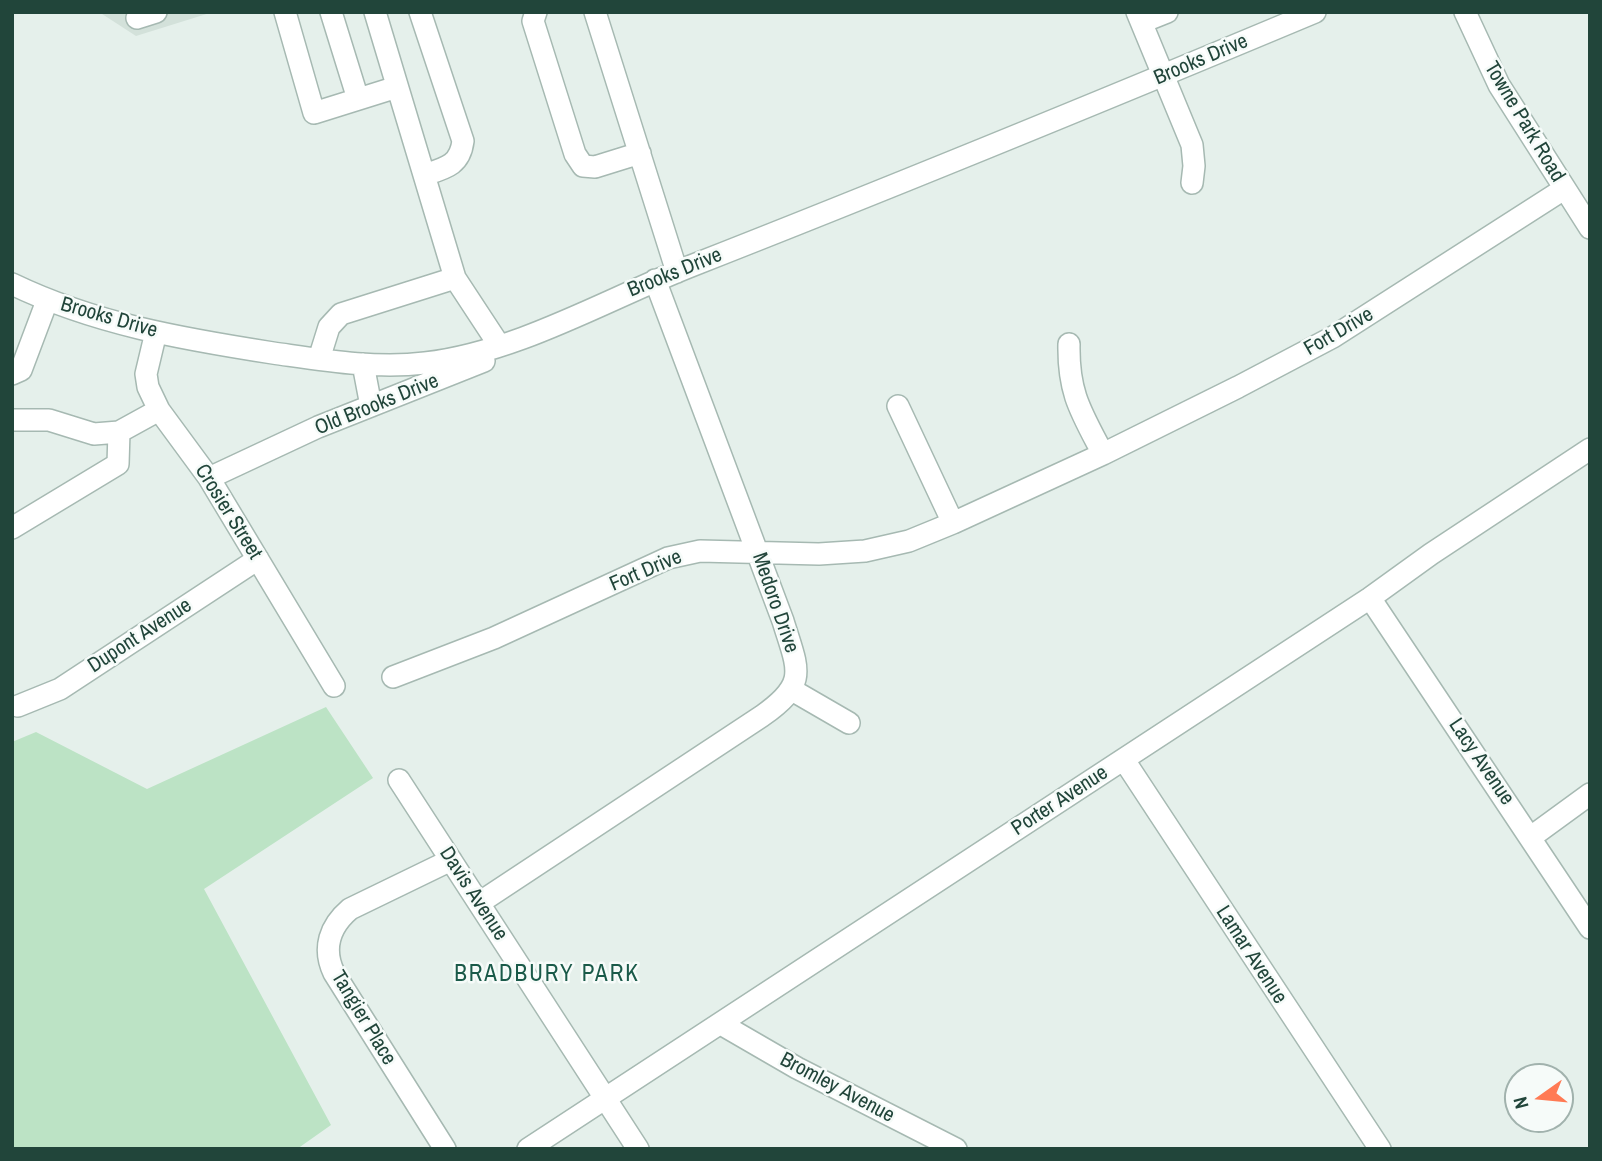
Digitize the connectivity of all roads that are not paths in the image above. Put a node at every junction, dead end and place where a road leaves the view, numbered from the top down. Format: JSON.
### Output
{"nodes":[{"id":1,"x":285,"y":12,"type":"edge"},
{"id":2,"x":331,"y":12,"type":"edge"},
{"id":3,"x":374,"y":12,"type":"edge"},
{"id":4,"x":420,"y":12,"type":"edge"},
{"id":5,"x":536,"y":12,"type":"edge"},
{"id":6,"x":595,"y":12,"type":"edge"},
{"id":7,"x":1167,"y":12,"type":"edge"},
{"id":8,"x":1315,"y":12,"type":"edge"},
{"id":9,"x":1465,"y":12,"type":"edge"},
{"id":10,"x":1140,"y":17,"type":"edge"},
{"id":11,"x":1164,"y":75,"type":"junction"},
{"id":12,"x":397,"y":87,"type":"junction"},
{"id":13,"x":358,"y":99,"type":"junction"},
{"id":14,"x":640,"y":153,"type":"junction"},
{"id":15,"x":424,"y":175,"type":"junction"},
{"id":16,"x":1192,"y":183,"type":"dead end"},
{"id":17,"x":1564,"y":189,"type":"junction"},
{"id":18,"x":1590,"y":228,"type":"edge"},
{"id":19,"x":677,"y":272,"type":"junction"},
{"id":20,"x":456,"y":278,"type":"junction"},
{"id":21,"x":655,"y":280,"type":"junction"},
{"id":22,"x":12,"y":284,"type":"edge"},
{"id":23,"x":47,"y":301,"type":"junction"},
{"id":24,"x":543,"y":329,"type":"junction"},
{"id":25,"x":156,"y":332,"type":"junction"},
{"id":26,"x":1069,"y":344,"type":"dead end"},
{"id":27,"x":499,"y":345,"type":"junction"},
{"id":28,"x":320,"y":359,"type":"junction"},
{"id":29,"x":363,"y":364,"type":"junction"},
{"id":30,"x":12,"y":374,"type":"edge"},
{"id":31,"x":371,"y":406,"type":"junction"},
{"id":32,"x":898,"y":406,"type":"dead end"},
{"id":33,"x":159,"y":410,"type":"junction"},
{"id":34,"x":12,"y":420,"type":"edge"},
{"id":35,"x":119,"y":432,"type":"junction"},
{"id":36,"x":1590,"y":449,"type":"edge"},
{"id":37,"x":1102,"y":454,"type":"junction"},
{"id":38,"x":209,"y":478,"type":"junction"},
{"id":39,"x":953,"y":523,"type":"junction"},
{"id":40,"x":12,"y":528,"type":"edge"},
{"id":41,"x":757,"y":551,"type":"junction"},
{"id":42,"x":258,"y":559,"type":"junction"},
{"id":43,"x":1370,"y":598,"type":"junction"},
{"id":44,"x":393,"y":677,"type":"dead end"},
{"id":45,"x":334,"y":686,"type":"dead end"},
{"id":46,"x":792,"y":690,"type":"junction"},
{"id":47,"x":18,"y":706,"type":"dead end"},
{"id":48,"x":849,"y":723,"type":"dead end"},
{"id":49,"x":1124,"y":760,"type":"junction"},
{"id":50,"x":399,"y":780,"type":"dead end"},
{"id":51,"x":1590,"y":794,"type":"edge"},
{"id":52,"x":1531,"y":836,"type":"junction"},
{"id":53,"x":451,"y":860,"type":"junction"},
{"id":54,"x":479,"y":903,"type":"junction"},
{"id":55,"x":1590,"y":928,"type":"edge"},
{"id":56,"x":721,"y":1024,"type":"junction"},
{"id":57,"x":605,"y":1099,"type":"junction"},
{"id":58,"x":445,"y":1149,"type":"edge"},
{"id":59,"x":528,"y":1149,"type":"edge"},
{"id":60,"x":638,"y":1149,"type":"edge"},
{"id":61,"x":956,"y":1149,"type":"edge"},
{"id":62,"x":1380,"y":1149,"type":"edge"}],
"edges":[{"from":1,"to":13,"type":"street"},
{"from":2,"to":13,"type":"street"},
{"from":3,"to":12,"type":"street"},
{"from":4,"to":15,"type":"street"},
{"from":5,"to":14,"type":"street"},
{"from":6,"to":14,"type":"street"},
{"from":7,"to":10,"type":"street"},
{"from":8,"to":11,"type":"street","name":"Brooks Drive"},
{"from":9,"to":17,"type":"street","name":"Towne Park Road"},
{"from":10,"to":11,"type":"street"},
{"from":11,"to":16,"type":"street"},
{"from":11,"to":19,"type":"street","name":"Brooks Drive"},
{"from":12,"to":13,"type":"street"},
{"from":12,"to":15,"type":"street"},
{"from":14,"to":19,"type":"street"},
{"from":15,"to":20,"type":"street"},
{"from":17,"to":18,"type":"street","name":"Towne Park Road"},
{"from":17,"to":37,"type":"street","name":"Fort Drive"},
{"from":19,"to":21,"type":"street","name":"Brooks Drive"},
{"from":20,"to":27,"type":"street"},
{"from":20,"to":28,"type":"street"},
{"from":21,"to":24,"type":"street","name":"Brooks Drive"},
{"from":21,"to":41,"type":"street","name":"Medoro Drive"},
{"from":22,"to":23,"type":"street","name":"Brooks Drive"},
{"from":23,"to":25,"type":"street","name":"Brooks Drive"},
{"from":23,"to":30,"type":"street"},
{"from":24,"to":27,"type":"street","name":"Brooks Drive"},
{"from":24,"to":31,"type":"street","name":"Old Brooks Drive"},
{"from":25,"to":28,"type":"street","name":"Brooks Drive"},
{"from":25,"to":33,"type":"street","name":"Crosier Street"},
{"from":26,"to":37,"type":"street"},
{"from":27,"to":29,"type":"street","name":"Brooks Drive"},
{"from":28,"to":29,"type":"street","name":"Brooks Drive"},
{"from":29,"to":31,"type":"street"},
{"from":31,"to":38,"type":"street","name":"Old Brooks Drive"},
{"from":32,"to":39,"type":"street"},
{"from":33,"to":35,"type":"street"},
{"from":33,"to":38,"type":"street","name":"Crosier Street"},
{"from":34,"to":35,"type":"street"},
{"from":35,"to":40,"type":"street"},
{"from":36,"to":43,"type":"street","name":"Porter Avenue"},
{"from":37,"to":39,"type":"street","name":"Fort Drive"},
{"from":38,"to":42,"type":"street","name":"Crosier Street"},
{"from":39,"to":41,"type":"street","name":"Fort Drive"},
{"from":41,"to":44,"type":"street","name":"Fort Drive"},
{"from":41,"to":46,"type":"street","name":"Medoro Drive"},
{"from":42,"to":45,"type":"street","name":"Crosier Street"},
{"from":42,"to":47,"type":"street","name":"Dupont Avenue"},
{"from":43,"to":49,"type":"street","name":"Porter Avenue"},
{"from":43,"to":52,"type":"street","name":"Lacy Avenue"},
{"from":46,"to":48,"type":"street"},
{"from":46,"to":54,"type":"street"},
{"from":49,"to":56,"type":"street","name":"Porter Avenue"},
{"from":49,"to":62,"type":"street","name":"Lamar Avenue"},
{"from":50,"to":53,"type":"street","name":"Davis Avenue"},
{"from":51,"to":52,"type":"street"},
{"from":52,"to":55,"type":"street","name":"Lacy Avenue"},
{"from":53,"to":54,"type":"street","name":"Davis Avenue"},
{"from":53,"to":58,"type":"street","name":"Tangier Place"},
{"from":54,"to":57,"type":"street","name":"Davis Avenue"},
{"from":56,"to":57,"type":"street","name":"Porter Avenue"},
{"from":56,"to":61,"type":"street","name":"Bromley Avenue"},
{"from":57,"to":59,"type":"street","name":"Porter Avenue"},
{"from":57,"to":60,"type":"street","name":"Davis Avenue"}]}
